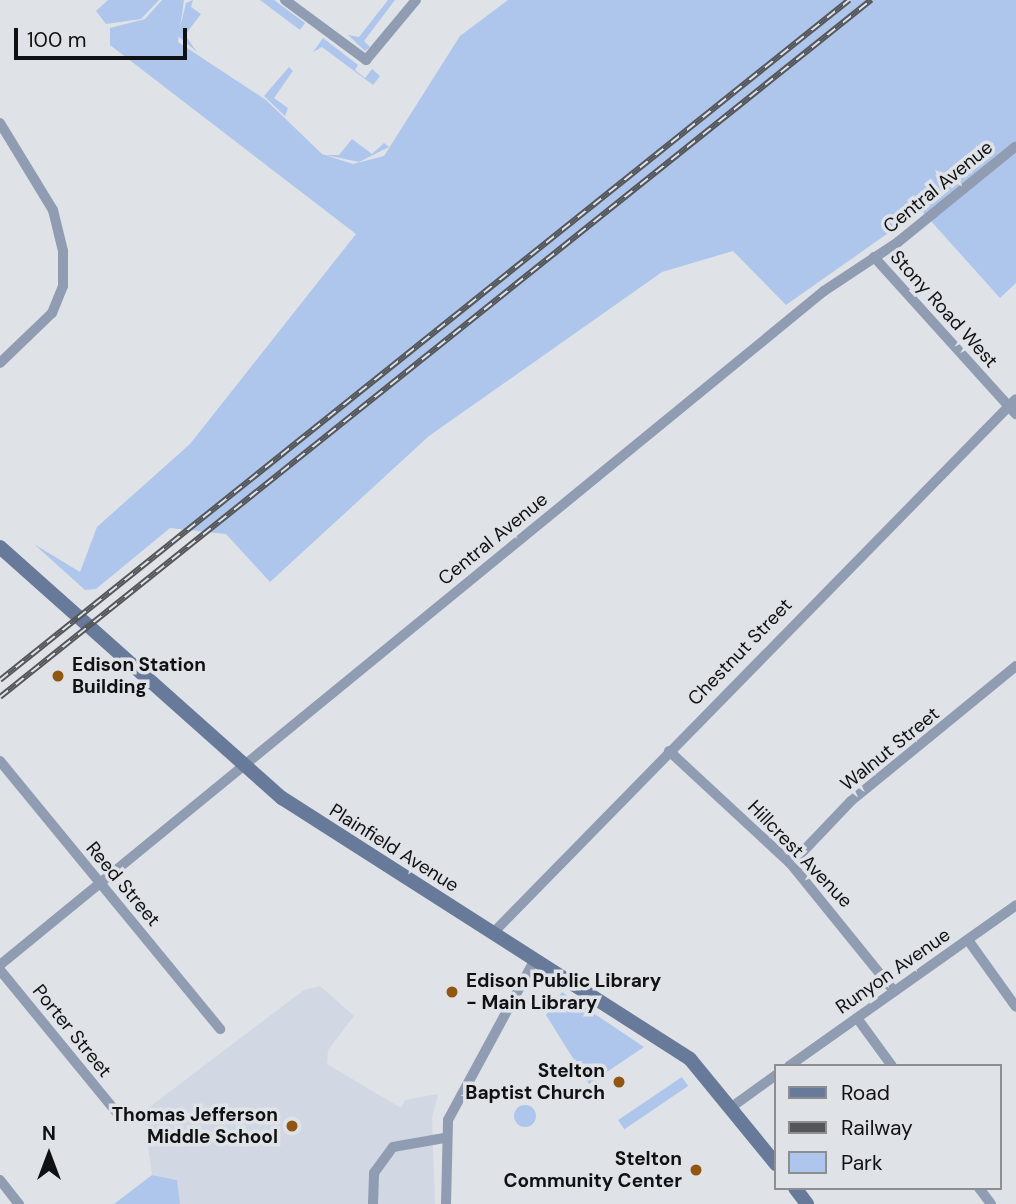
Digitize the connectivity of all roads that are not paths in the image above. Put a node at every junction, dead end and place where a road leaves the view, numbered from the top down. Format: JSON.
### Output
{"nodes":[{"id":1,"x":285,"y":0,"type":"edge"},
{"id":2,"x":416,"y":0,"type":"edge"},
{"id":3,"x":0,"y":122,"type":"edge"},
{"id":4,"x":1015,"y":147,"type":"edge"},
{"id":5,"x":874,"y":257,"type":"junction"},
{"id":6,"x":0,"y":363,"type":"edge"},
{"id":7,"x":1013,"y":406,"type":"edge"},
{"id":8,"x":0,"y":547,"type":"edge"},
{"id":9,"x":1016,"y":666,"type":"edge"},
{"id":10,"x":669,"y":751,"type":"junction"},
{"id":11,"x":0,"y":761,"type":"edge"},
{"id":12,"x":241,"y":765,"type":"junction"},
{"id":13,"x":791,"y":864,"type":"junction"},
{"id":14,"x":102,"y":884,"type":"junction"},
{"id":15,"x":1016,"y":905,"type":"edge"},
{"id":16,"x":493,"y":933,"type":"junction"},
{"id":17,"x":968,"y":940,"type":"junction"},
{"id":18,"x":536,"y":959,"type":"junction"},
{"id":19,"x":0,"y":968,"type":"edge"},
{"id":20,"x":894,"y":991,"type":"junction"},
{"id":21,"x":1016,"y":1007,"type":"edge"},
{"id":22,"x":857,"y":1018,"type":"junction"},
{"id":23,"x":220,"y":1029,"type":"dead end"},
{"id":24,"x":792,"y":1064,"type":"edge"},
{"id":25,"x":891,"y":1064,"type":"edge"},
{"id":26,"x":774,"y":1076,"type":"edge"},
{"id":27,"x":733,"y":1106,"type":"junction"},
{"id":28,"x":117,"y":1113,"type":"dead end"},
{"id":29,"x":444,"y":1138,"type":"junction"},
{"id":30,"x":774,"y":1161,"type":"edge"},
{"id":31,"x":0,"y":1180,"type":"edge"},
{"id":32,"x":19,"y":1204,"type":"edge"},
{"id":33,"x":373,"y":1204,"type":"edge"},
{"id":34,"x":446,"y":1204,"type":"edge"}],
"edges":[{"from":1,"to":2,"type":"street"},
{"from":3,"to":6,"type":"street"},
{"from":4,"to":5,"type":"street","name":"Central Avenue"},
{"from":5,"to":7,"type":"street","name":"Stony Road West"},
{"from":5,"to":12,"type":"street","name":"Central Avenue"},
{"from":7,"to":10,"type":"street","name":"Chestnut Street"},
{"from":8,"to":12,"type":"main road","name":"Plainfield Avenue"},
{"from":9,"to":13,"type":"street","name":"Walnut Street"},
{"from":10,"to":13,"type":"street","name":"Hillcrest Avenue"},
{"from":10,"to":16,"type":"street","name":"Chestnut Street"},
{"from":11,"to":14,"type":"street","name":"Reed Street"},
{"from":12,"to":14,"type":"street","name":"Central Avenue"},
{"from":12,"to":16,"type":"main road","name":"Plainfield Avenue"},
{"from":13,"to":20,"type":"street","name":"Hillcrest Avenue"},
{"from":14,"to":19,"type":"street","name":"Central Avenue"},
{"from":14,"to":23,"type":"street","name":"Reed Street"},
{"from":15,"to":17,"type":"street","name":"Runyon Avenue"},
{"from":16,"to":18,"type":"main road","name":"Plainfield Avenue"},
{"from":17,"to":20,"type":"street","name":"Runyon Avenue"},
{"from":17,"to":21,"type":"street"},
{"from":18,"to":27,"type":"main road","name":"Plainfield Avenue"},
{"from":18,"to":29,"type":"street"},
{"from":19,"to":28,"type":"street","name":"Porter Street"},
{"from":20,"to":22,"type":"street","name":"Runyon Avenue"},
{"from":22,"to":24,"type":"street","name":"Runyon Avenue"},
{"from":22,"to":25,"type":"street"},
{"from":26,"to":27,"type":"street"},
{"from":27,"to":30,"type":"main road","name":"Plainfield Avenue"},
{"from":29,"to":33,"type":"street"},
{"from":29,"to":34,"type":"street"},
{"from":31,"to":32,"type":"street"}]}
